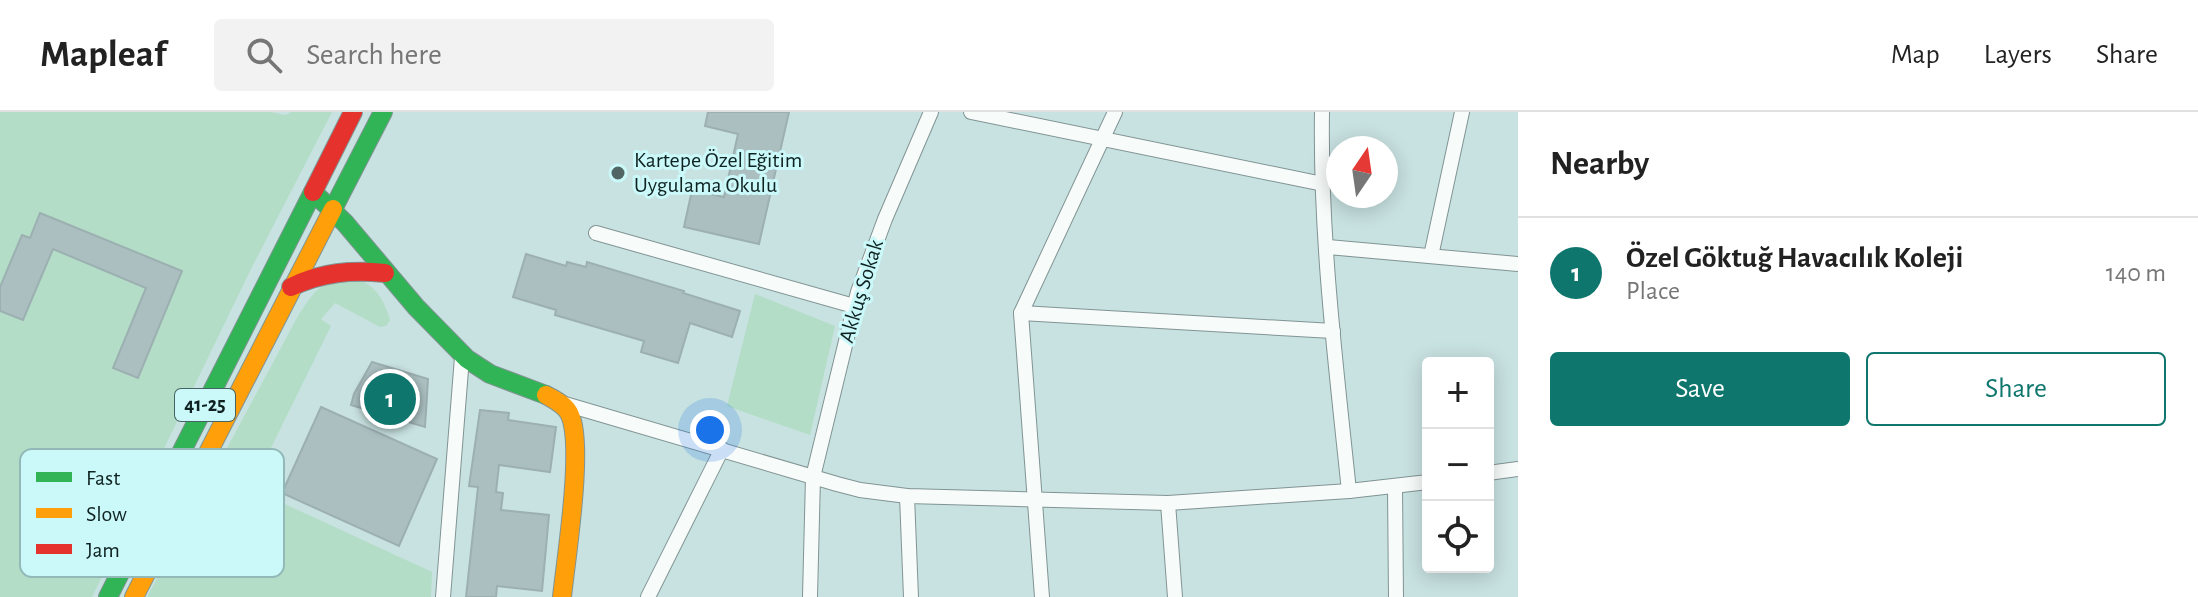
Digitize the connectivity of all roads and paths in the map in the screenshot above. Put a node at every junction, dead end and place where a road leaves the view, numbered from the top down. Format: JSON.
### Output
{"nodes":[{"id":1,"x":353,"y":112,"type":"edge"},
{"id":2,"x":383,"y":112,"type":"edge"},
{"id":3,"x":931,"y":112,"type":"edge"},
{"id":4,"x":971,"y":112,"type":"edge"},
{"id":5,"x":1115,"y":112,"type":"edge"},
{"id":6,"x":1322,"y":112,"type":"edge"},
{"id":7,"x":1462,"y":112,"type":"edge"},
{"id":8,"x":1102,"y":139,"type":"junction"},
{"id":9,"x":1323,"y":184,"type":"junction"},
{"id":10,"x":313,"y":192,"type":"junction"},
{"id":11,"x":333,"y":209,"type":"junction"},
{"id":12,"x":301,"y":214,"type":"junction"},
{"id":13,"x":596,"y":233,"type":"dead end"},
{"id":14,"x":332,"y":238,"type":"junction"},
{"id":15,"x":1328,"y":247,"type":"junction"},
{"id":16,"x":1431,"y":256,"type":"junction"},
{"id":17,"x":1518,"y":264,"type":"edge"},
{"id":18,"x":385,"y":273,"type":"junction"},
{"id":19,"x":291,"y":287,"type":"junction"},
{"id":20,"x":854,"y":306,"type":"junction"},
{"id":21,"x":1021,"y":313,"type":"junction"},
{"id":22,"x":1333,"y":331,"type":"junction"},
{"id":23,"x":462,"y":357,"type":"junction"},
{"id":24,"x":564,"y":404,"type":"junction"},
{"id":25,"x":183,"y":449,"type":"edge"},
{"id":26,"x":212,"y":449,"type":"edge"},
{"id":27,"x":722,"y":449,"type":"junction"},
{"id":28,"x":1518,"y":469,"type":"edge"},
{"id":29,"x":1494,"y":472,"type":"edge"},
{"id":30,"x":813,"y":477,"type":"junction"},
{"id":31,"x":1422,"y":483,"type":"edge"},
{"id":32,"x":1395,"y":487,"type":"junction"},
{"id":33,"x":1349,"y":491,"type":"junction"},
{"id":34,"x":907,"y":496,"type":"junction"},
{"id":35,"x":1034,"y":499,"type":"junction"},
{"id":36,"x":1168,"y":503,"type":"junction"},
{"id":37,"x":118,"y":577,"type":"edge"},
{"id":38,"x":145,"y":577,"type":"edge"},
{"id":39,"x":108,"y":597,"type":"edge"},
{"id":40,"x":134,"y":597,"type":"edge"},
{"id":41,"x":443,"y":597,"type":"edge"},
{"id":42,"x":562,"y":597,"type":"edge"},
{"id":43,"x":648,"y":597,"type":"edge"},
{"id":44,"x":810,"y":597,"type":"edge"},
{"id":45,"x":911,"y":597,"type":"edge"},
{"id":46,"x":1042,"y":597,"type":"edge"},
{"id":47,"x":1175,"y":597,"type":"edge"},
{"id":48,"x":1396,"y":597,"type":"edge"}],
"edges":[{"from":1,"to":10,"type":"main road","number":"41-25"},
{"from":2,"to":11,"type":"main road","number":"41-25"},
{"from":3,"to":20,"type":"street","name":"Akkuş Sokak"},
{"from":4,"to":8,"type":"street"},
{"from":5,"to":8,"type":"street"},
{"from":6,"to":9,"type":"street"},
{"from":7,"to":16,"type":"street"},
{"from":8,"to":9,"type":"street"},
{"from":8,"to":21,"type":"street"},
{"from":9,"to":15,"type":"street"},
{"from":10,"to":11,"type":"main road"},
{"from":10,"to":12,"type":"main road","number":"41-25"},
{"from":11,"to":14,"type":"main road","number":"41-25"},
{"from":11,"to":18,"type":"main road"},
{"from":12,"to":14,"type":"main road"},
{"from":12,"to":25,"type":"main road","number":"41-25"},
{"from":13,"to":20,"type":"street"},
{"from":14,"to":18,"type":"main road"},
{"from":14,"to":19,"type":"main road","number":"41-25"},
{"from":15,"to":16,"type":"street"},
{"from":15,"to":22,"type":"street"},
{"from":16,"to":17,"type":"street"},
{"from":18,"to":19,"type":"main road"},
{"from":18,"to":23,"type":"main road"},
{"from":19,"to":26,"type":"main road","number":"41-25"},
{"from":20,"to":30,"type":"street","name":"Akkuş Sokak"},
{"from":21,"to":22,"type":"street"},
{"from":21,"to":35,"type":"street"},
{"from":22,"to":33,"type":"street"},
{"from":23,"to":24,"type":"main road"},
{"from":23,"to":41,"type":"street"},
{"from":24,"to":27,"type":"street"},
{"from":24,"to":42,"type":"main road"},
{"from":27,"to":30,"type":"street"},
{"from":27,"to":43,"type":"street"},
{"from":28,"to":29,"type":"street"},
{"from":30,"to":34,"type":"street"},
{"from":30,"to":44,"type":"street","name":"Akkuş Sokak"},
{"from":31,"to":32,"type":"street"},
{"from":32,"to":33,"type":"street"},
{"from":32,"to":48,"type":"street"},
{"from":33,"to":36,"type":"street"},
{"from":34,"to":35,"type":"street"},
{"from":34,"to":45,"type":"street"},
{"from":35,"to":36,"type":"street"},
{"from":35,"to":46,"type":"street"},
{"from":36,"to":47,"type":"street"},
{"from":37,"to":39,"type":"main road","number":"41-25"},
{"from":38,"to":40,"type":"main road","number":"41-25"}]}
